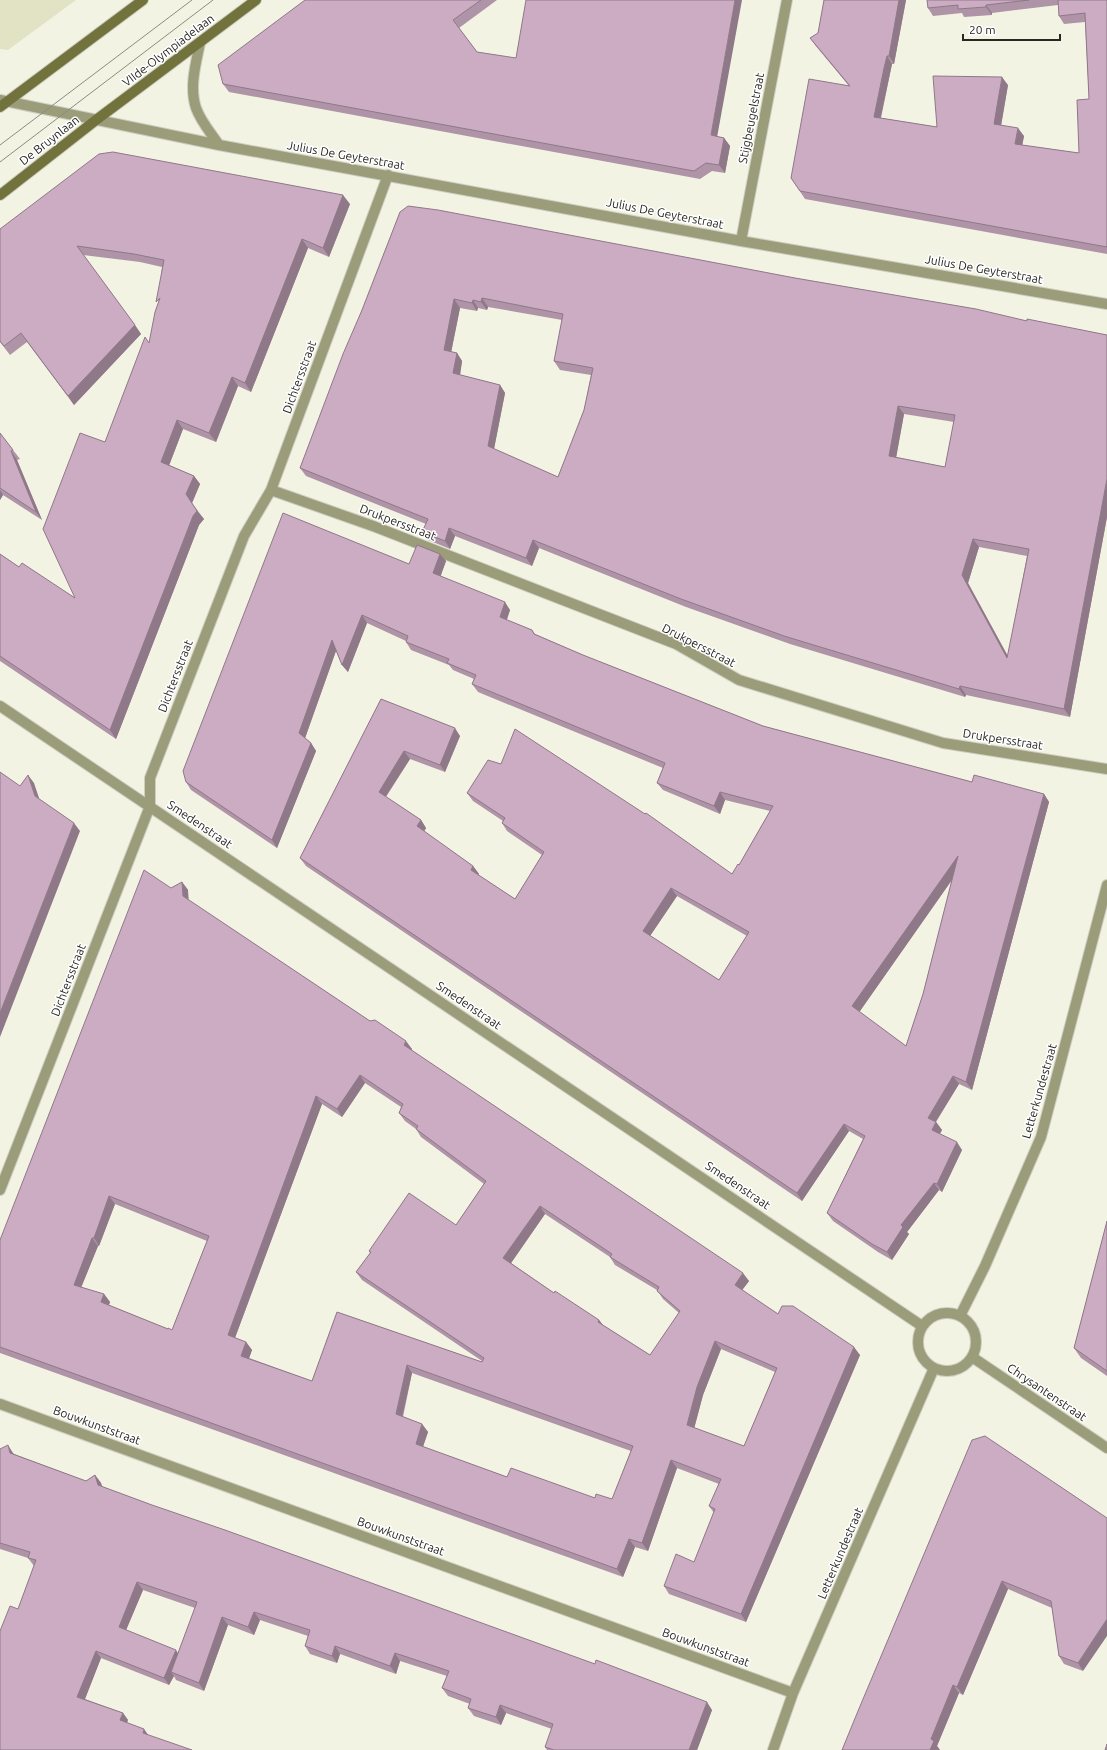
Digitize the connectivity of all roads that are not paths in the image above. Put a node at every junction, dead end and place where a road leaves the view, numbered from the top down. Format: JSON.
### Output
{"nodes":[{"id":1,"x":143,"y":0,"type":"edge"},
{"id":2,"x":256,"y":0,"type":"edge"},
{"id":3,"x":787,"y":0,"type":"edge"},
{"id":4,"x":200,"y":43,"type":"junction"},
{"id":5,"x":3,"y":103,"type":"edge"},
{"id":6,"x":96,"y":120,"type":"junction"},
{"id":7,"x":219,"y":145,"type":"junction"},
{"id":8,"x":388,"y":175,"type":"junction"},
{"id":9,"x":0,"y":195,"type":"edge"},
{"id":10,"x":741,"y":241,"type":"junction"},
{"id":11,"x":1107,"y":304,"type":"edge"},
{"id":12,"x":271,"y":490,"type":"junction"},
{"id":13,"x":0,"y":706,"type":"edge"},
{"id":14,"x":1107,"y":768,"type":"edge"},
{"id":15,"x":150,"y":806,"type":"junction"},
{"id":16,"x":1107,"y":885,"type":"edge"},
{"id":17,"x":0,"y":1190,"type":"edge"},
{"id":18,"x":960,"y":1316,"type":"junction"},
{"id":19,"x":922,"y":1326,"type":"junction"},
{"id":20,"x":972,"y":1357,"type":"junction"},
{"id":21,"x":934,"y":1368,"type":"junction"},
{"id":22,"x":0,"y":1404,"type":"edge"},
{"id":23,"x":1107,"y":1448,"type":"edge"},
{"id":24,"x":793,"y":1693,"type":"junction"},
{"id":25,"x":773,"y":1750,"type":"edge"}],
"edges":[{"from":1,"to":5,"type":"main road"},
{"from":2,"to":4,"type":"main road","name":"VIIde-Olympiadelaan"},
{"from":3,"to":10,"type":"street","name":"Stijgbeugelstraat"},
{"from":4,"to":6,"type":"main road","name":"VIIde-Olympiadelaan"},
{"from":4,"to":7,"type":"street"},
{"from":5,"to":6,"type":"street","name":"Julius De Geyterstraat"},
{"from":6,"to":7,"type":"street","name":"Julius De Geyterstraat"},
{"from":6,"to":9,"type":"main road","name":"De Bruynlaan"},
{"from":7,"to":8,"type":"street","name":"Julius De Geyterstraat"},
{"from":8,"to":10,"type":"street","name":"Julius De Geyterstraat"},
{"from":8,"to":12,"type":"street","name":"Dichtersstraat"},
{"from":10,"to":11,"type":"street","name":"Julius De Geyterstraat"},
{"from":12,"to":14,"type":"street","name":"Drukpersstraat"},
{"from":12,"to":15,"type":"street","name":"Dichtersstraat"},
{"from":13,"to":15,"type":"street","name":"Smedenstraat"},
{"from":15,"to":17,"type":"street","name":"Dichtersstraat"},
{"from":15,"to":19,"type":"street","name":"Smedenstraat"},
{"from":16,"to":18,"type":"street","name":"Letterkundestraat"},
{"from":18,"to":19,"type":"street"},
{"from":18,"to":20,"type":"street"},
{"from":19,"to":21,"type":"street"},
{"from":20,"to":21,"type":"street"},
{"from":20,"to":23,"type":"street","name":"Chrysantenstraat"},
{"from":21,"to":24,"type":"street","name":"Letterkundestraat"},
{"from":22,"to":24,"type":"street","name":"Bouwkunststraat"},
{"from":24,"to":25,"type":"street","name":"Letterkundestraat"}]}
